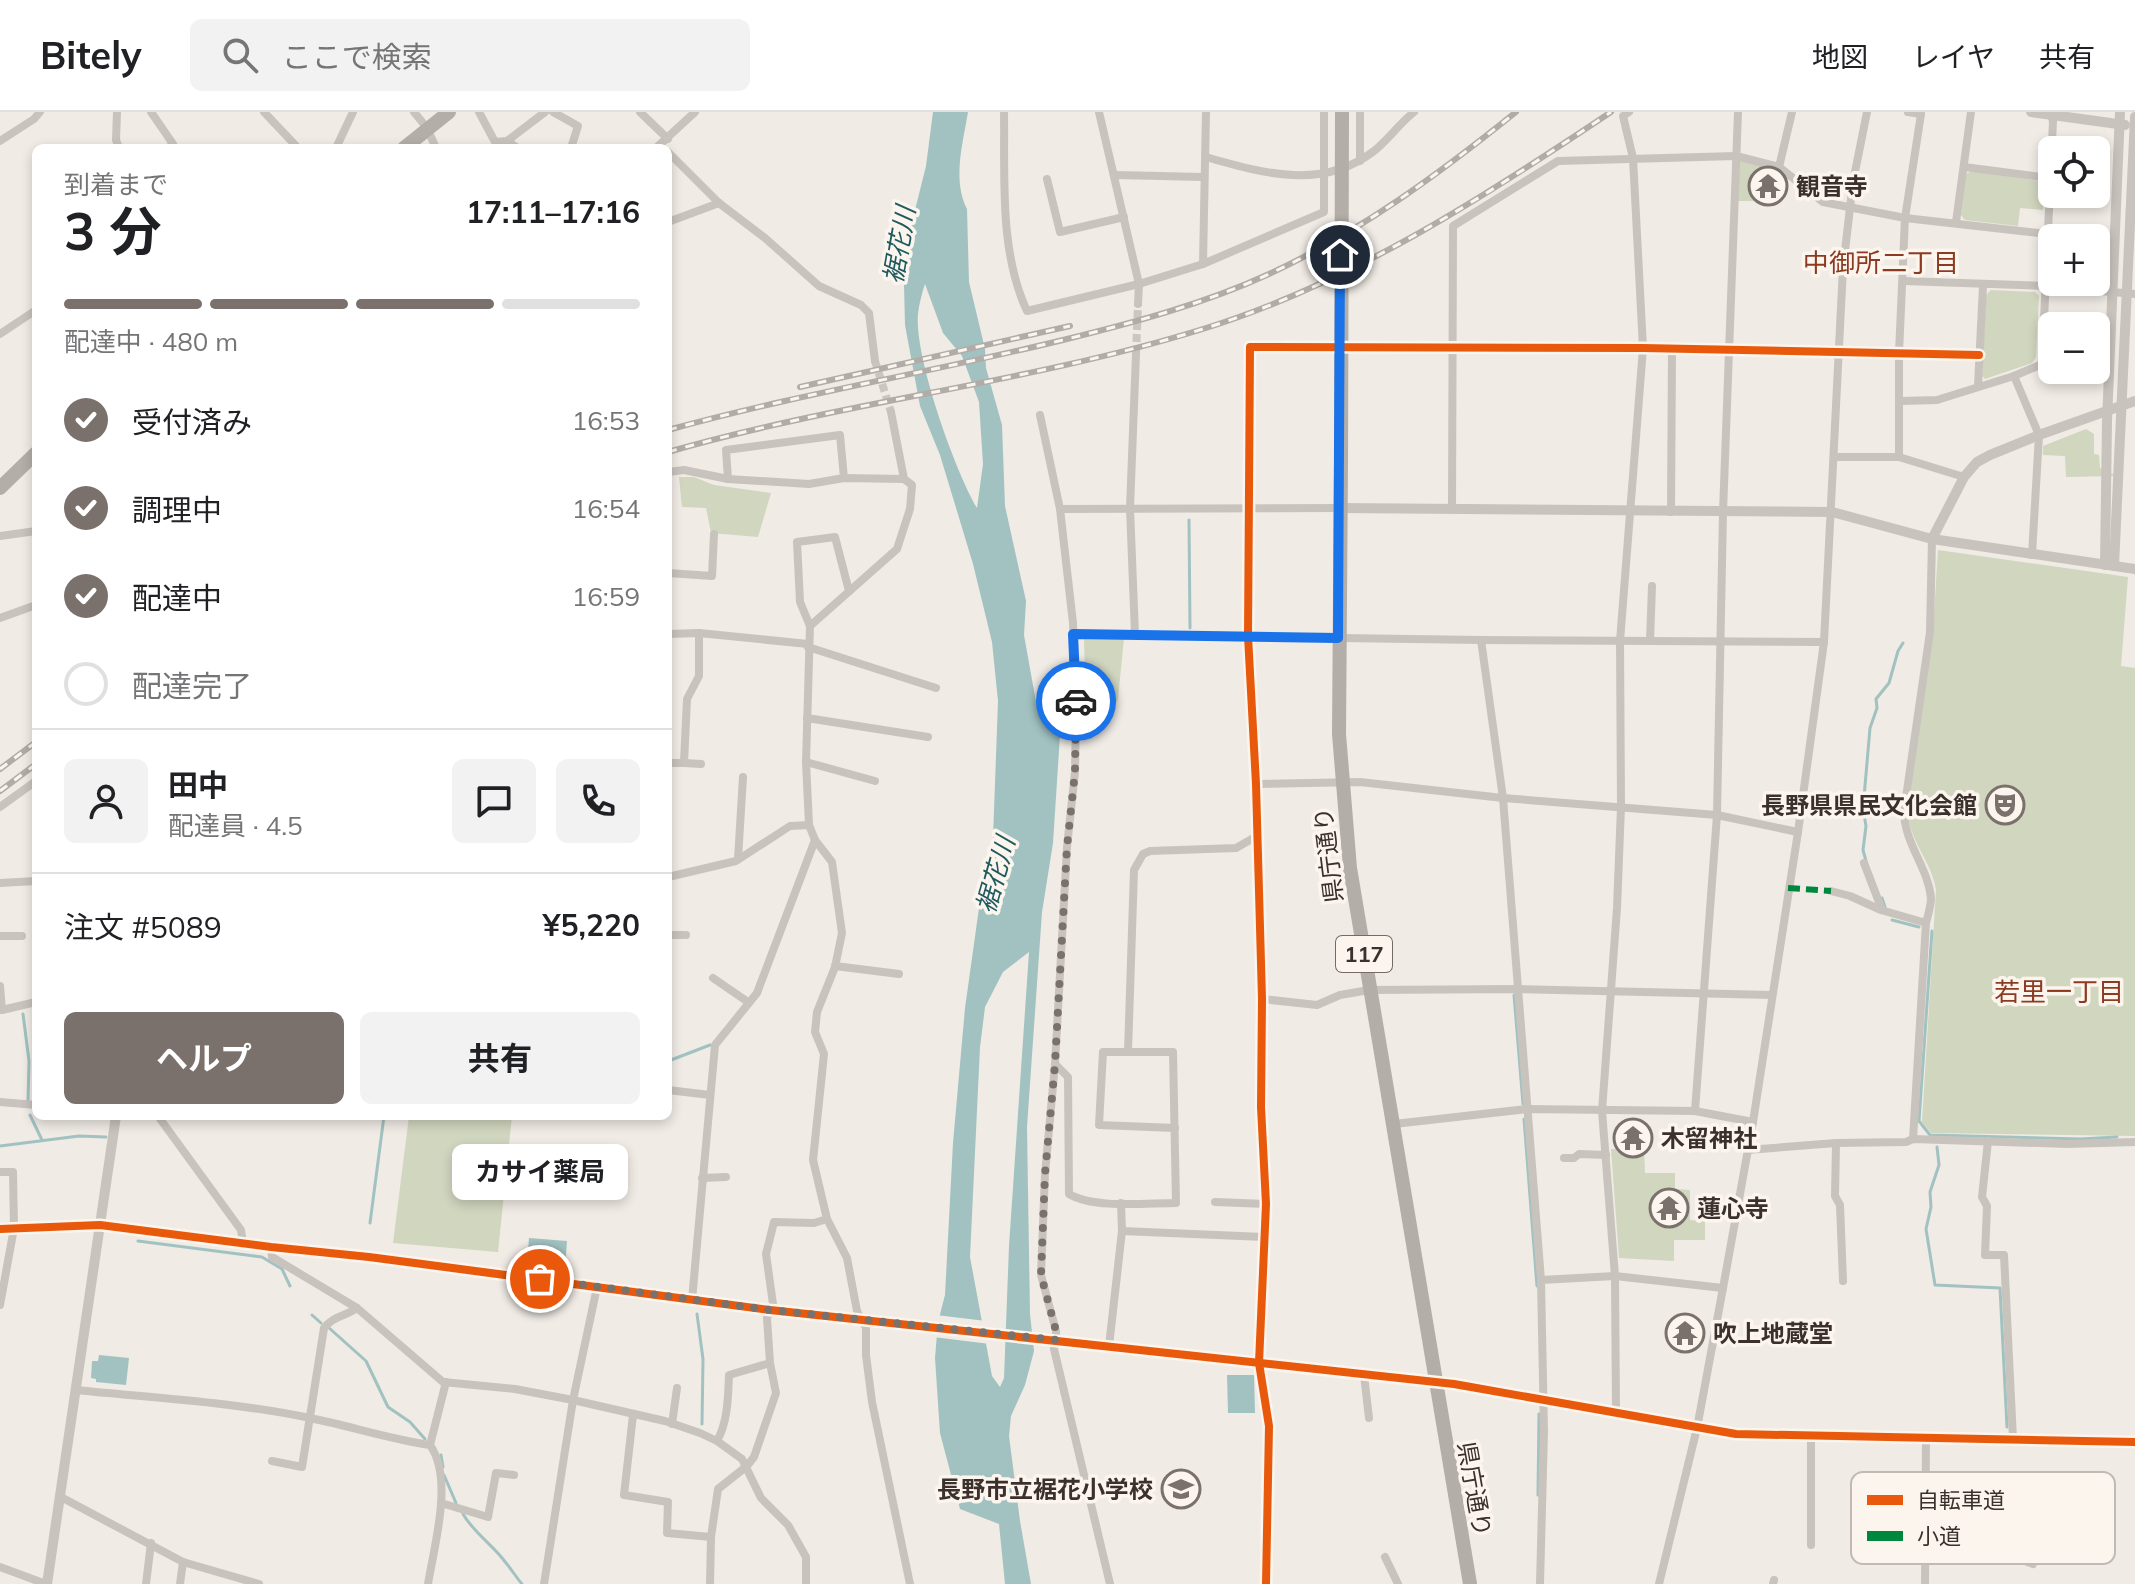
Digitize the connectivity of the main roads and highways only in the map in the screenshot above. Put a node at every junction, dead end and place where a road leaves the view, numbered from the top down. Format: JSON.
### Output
{"nodes":[{"id":1,"x":449,"y":112,"type":"edge"},
{"id":2,"x":1342,"y":112,"type":"edge"},
{"id":3,"x":409,"y":144,"type":"edge"},
{"id":4,"x":32,"y":457,"type":"edge"},
{"id":5,"x":0,"y":488,"type":"edge"},
{"id":6,"x":1470,"y":1584,"type":"edge"}],
"edges":[{"from":1,"to":3,"type":"highway"},
{"from":2,"to":6,"type":"highway","name":"県庁通り","number":"117","bridge":true},
{"from":4,"to":5,"type":"highway"}]}
